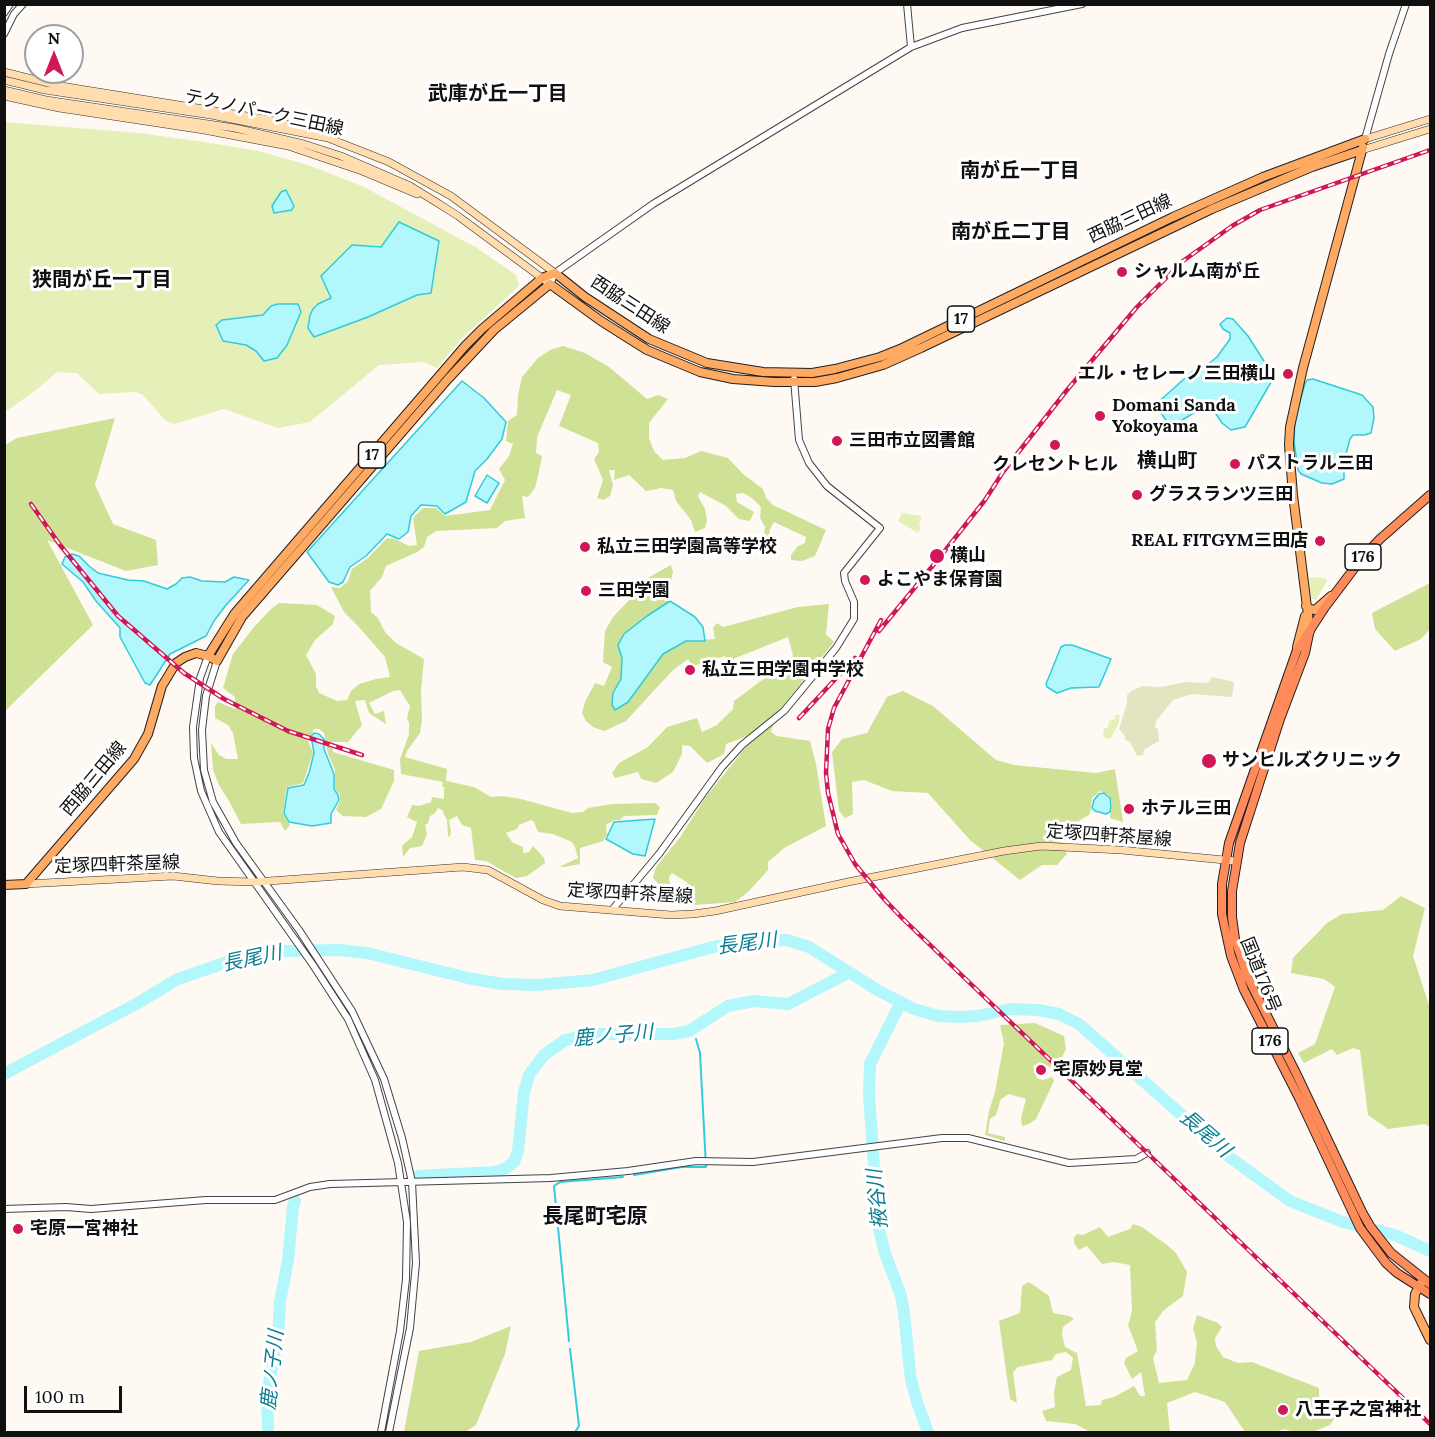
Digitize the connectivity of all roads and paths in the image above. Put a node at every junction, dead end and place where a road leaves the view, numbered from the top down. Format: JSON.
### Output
{"nodes":[{"id":1,"x":10,"y":4,"type":"edge"},
{"id":2,"x":23,"y":4,"type":"edge"},
{"id":3,"x":907,"y":4,"type":"edge"},
{"id":4,"x":1082,"y":4,"type":"edge"},
{"id":5,"x":1406,"y":4,"type":"edge"},
{"id":6,"x":4,"y":13,"type":"edge"},
{"id":7,"x":4,"y":34,"type":"edge"},
{"id":8,"x":911,"y":47,"type":"junction"},
{"id":9,"x":4,"y":72,"type":"edge"},
{"id":10,"x":4,"y":80,"type":"edge"},
{"id":11,"x":4,"y":90,"type":"edge"},
{"id":12,"x":4,"y":96,"type":"edge"},
{"id":13,"x":1431,"y":119,"type":"edge"},
{"id":14,"x":1431,"y":129,"type":"edge"},
{"id":15,"x":328,"y":138,"type":"junction"},
{"id":16,"x":1365,"y":138,"type":"junction"},
{"id":17,"x":1362,"y":150,"type":"junction"},
{"id":18,"x":436,"y":202,"type":"junction"},
{"id":19,"x":555,"y":273,"type":"junction"},
{"id":20,"x":542,"y":278,"type":"junction"},
{"id":21,"x":550,"y":284,"type":"junction"},
{"id":22,"x":794,"y":373,"type":"junction"},
{"id":23,"x":794,"y":383,"type":"junction"},
{"id":24,"x":1431,"y":495,"type":"edge"},
{"id":25,"x":1340,"y":586,"type":"junction"},
{"id":26,"x":1306,"y":608,"type":"junction"},
{"id":27,"x":1310,"y":631,"type":"junction"},
{"id":28,"x":1297,"y":650,"type":"junction"},
{"id":29,"x":208,"y":656,"type":"junction"},
{"id":30,"x":217,"y":661,"type":"junction"},
{"id":31,"x":1225,"y":860,"type":"junction"},
{"id":32,"x":1235,"y":861,"type":"junction"},
{"id":33,"x":265,"y":881,"type":"junction"},
{"id":34,"x":255,"y":882,"type":"junction"},
{"id":35,"x":26,"y":884,"type":"junction"},
{"id":36,"x":4,"y":885,"type":"edge"},
{"id":37,"x":612,"y":910,"type":"junction"},
{"id":38,"x":1147,"y":1153,"type":"dead end"},
{"id":39,"x":412,"y":1182,"type":"junction"},
{"id":40,"x":402,"y":1183,"type":"junction"},
{"id":41,"x":4,"y":1209,"type":"edge"},
{"id":42,"x":1424,"y":1284,"type":"edge"},
{"id":43,"x":1431,"y":1294,"type":"edge"},
{"id":44,"x":1431,"y":1340,"type":"edge"},
{"id":45,"x":381,"y":1432,"type":"edge"},
{"id":46,"x":389,"y":1432,"type":"edge"}],
"edges":[{"from":1,"to":6,"type":"street"},
{"from":2,"to":7,"type":"street"},
{"from":3,"to":8,"type":"street"},
{"from":4,"to":8,"type":"street"},
{"from":5,"to":16,"type":"street"},
{"from":8,"to":19,"type":"street"},
{"from":9,"to":15,"type":"main road"},
{"from":10,"to":15,"type":"main road","name":"テクノパーク三田線"},
{"from":11,"to":18,"type":"main road","name":"テクノパーク三田線"},
{"from":12,"to":18,"type":"main road"},
{"from":13,"to":16,"type":"main road"},
{"from":14,"to":17,"type":"main road"},
{"from":15,"to":19,"type":"main road","name":"テクノパーク三田線"},
{"from":16,"to":17,"type":"main road"},
{"from":16,"to":22,"type":"main road","name":"西脇三田線","number":"17"},
{"from":17,"to":23,"type":"main road","name":"西脇三田線","number":"17"},
{"from":17,"to":26,"type":"main road"},
{"from":18,"to":20,"type":"main road","name":"テクノパーク三田線"},
{"from":19,"to":20,"type":"main road","number":"17"},
{"from":19,"to":21,"type":"street"},
{"from":19,"to":22,"type":"main road","name":"西脇三田線","number":"17"},
{"from":20,"to":21,"type":"main road","name":"テクノパーク三田線"},
{"from":20,"to":29,"type":"main road","number":"17"},
{"from":21,"to":23,"type":"main road","name":"西脇三田線","number":"17"},
{"from":21,"to":30,"type":"main road","number":"17"},
{"from":22,"to":23,"type":"street"},
{"from":23,"to":37,"type":"street"},
{"from":24,"to":25,"type":"highway","name":"国道176号","number":"176"},
{"from":25,"to":26,"type":"main road"},
{"from":25,"to":27,"type":"highway","name":"国道176号","number":"176"},
{"from":26,"to":27,"type":"main road"},
{"from":26,"to":28,"type":"main road"},
{"from":27,"to":28,"type":"highway","name":"国道176号","number":"176"},
{"from":27,"to":32,"type":"highway","name":"国道176号","number":"176"},
{"from":28,"to":31,"type":"highway","name":"国道176号","number":"176"},
{"from":29,"to":30,"type":"main road"},
{"from":29,"to":34,"type":"street"},
{"from":29,"to":35,"type":"main road","name":"西脇三田線"},
{"from":30,"to":33,"type":"street"},
{"from":31,"to":32,"type":"main road","name":"定塚四軒茶屋線"},
{"from":31,"to":37,"type":"main road","name":"定塚四軒茶屋線"},
{"from":31,"to":42,"type":"highway","name":"国道176号","number":"176"},
{"from":32,"to":42,"type":"highway","name":"国道176号","number":"176"},
{"from":33,"to":34,"type":"main road","name":"定塚四軒茶屋線"},
{"from":33,"to":37,"type":"main road","name":"定塚四軒茶屋線"},
{"from":33,"to":39,"type":"street"},
{"from":34,"to":35,"type":"main road","name":"定塚四軒茶屋線"},
{"from":34,"to":40,"type":"street"},
{"from":35,"to":36,"type":"main road"},
{"from":38,"to":39,"type":"street"},
{"from":39,"to":40,"type":"street"},
{"from":39,"to":46,"type":"street"},
{"from":40,"to":41,"type":"street"},
{"from":40,"to":45,"type":"street"},
{"from":42,"to":43,"type":"highway","name":"国道176号","number":"176"},
{"from":42,"to":44,"type":"main road"}]}
